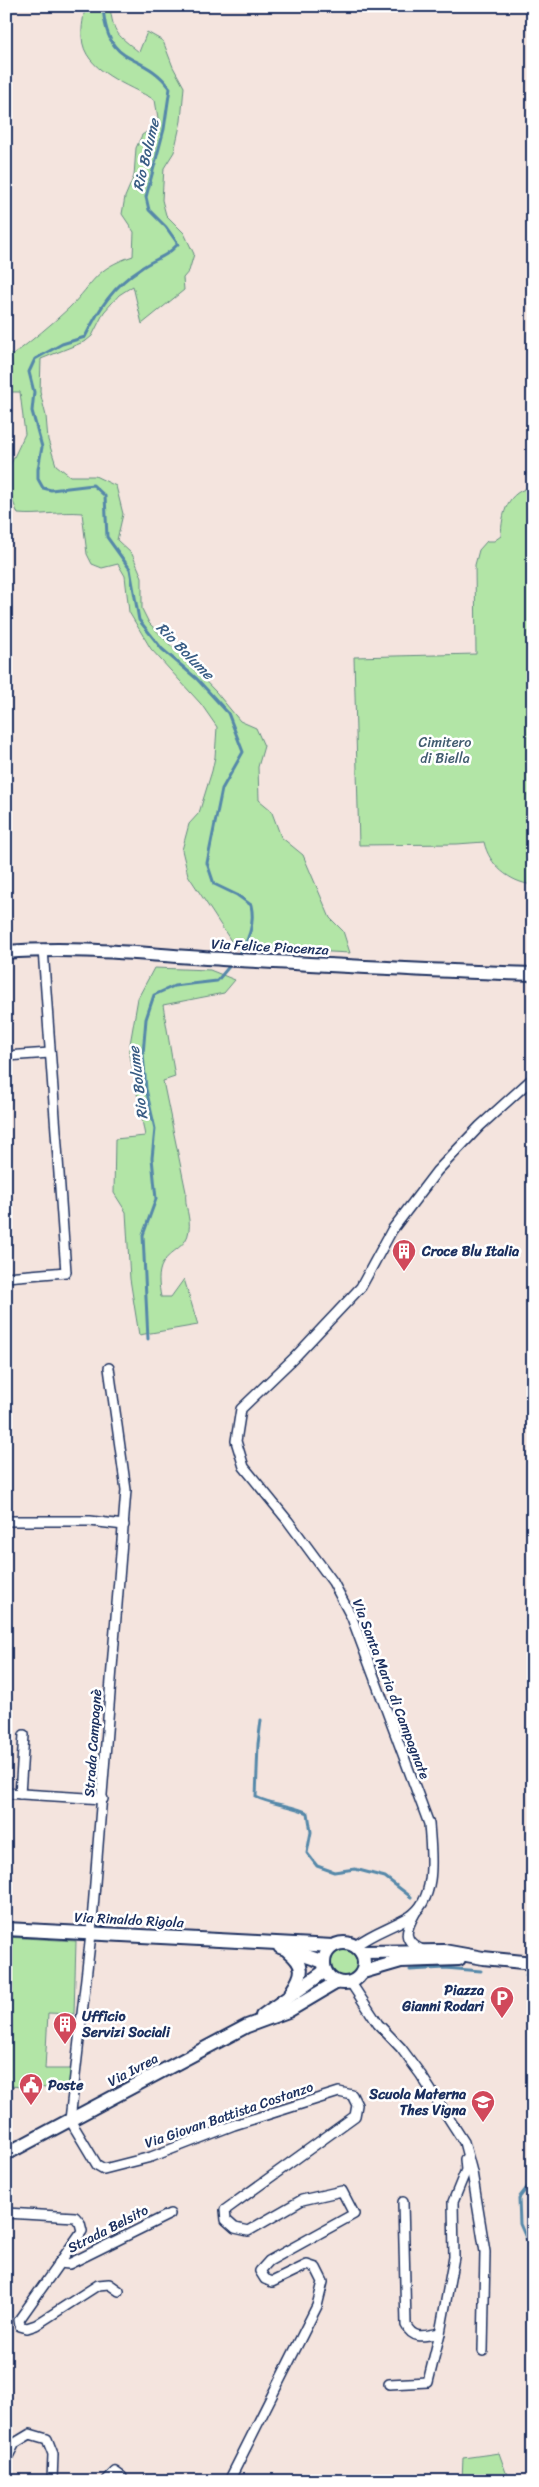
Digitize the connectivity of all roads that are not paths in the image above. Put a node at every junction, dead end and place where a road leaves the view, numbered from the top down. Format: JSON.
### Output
{"nodes":[{"id":1,"x":42,"y":949,"type":"junction"},
{"id":2,"x":6,"y":952,"type":"edge"},
{"id":3,"x":533,"y":974,"type":"edge"},
{"id":4,"x":50,"y":1053,"type":"junction"},
{"id":5,"x":6,"y":1056,"type":"edge"},
{"id":6,"x":533,"y":1078,"type":"edge"},
{"id":7,"x":6,"y":1277,"type":"edge"},
{"id":8,"x":109,"y":1368,"type":"dead end"},
{"id":9,"x":6,"y":1520,"type":"edge"},
{"id":10,"x":124,"y":1525,"type":"junction"},
{"id":11,"x":24,"y":1735,"type":"dead end"},
{"id":12,"x":6,"y":1793,"type":"edge"},
{"id":13,"x":20,"y":1794,"type":"junction"},
{"id":14,"x":103,"y":1799,"type":"junction"},
{"id":15,"x":417,"y":1910,"type":"junction"},
{"id":16,"x":6,"y":1929,"type":"edge"},
{"id":17,"x":91,"y":1934,"type":"junction"},
{"id":18,"x":250,"y":1940,"type":"junction"},
{"id":19,"x":333,"y":1946,"type":"junction"},
{"id":20,"x":284,"y":1948,"type":"junction"},
{"id":21,"x":358,"y":1949,"type":"junction"},
{"id":22,"x":422,"y":1951,"type":"junction"},
{"id":23,"x":483,"y":1958,"type":"junction"},
{"id":24,"x":533,"y":1963,"type":"edge"},
{"id":25,"x":325,"y":1967,"type":"junction"},
{"id":26,"x":363,"y":1972,"type":"junction"},
{"id":27,"x":336,"y":1982,"type":"junction"},
{"id":28,"x":351,"y":1983,"type":"junction"},
{"id":29,"x":290,"y":1994,"type":"junction"},
{"id":30,"x":247,"y":2026,"type":"junction"},
{"id":31,"x":70,"y":2120,"type":"junction"},
{"id":32,"x":464,"y":2142,"type":"junction"},
{"id":33,"x":6,"y":2154,"type":"edge"},
{"id":34,"x":403,"y":2202,"type":"dead end"},
{"id":35,"x":6,"y":2213,"type":"edge"},
{"id":36,"x":170,"y":2214,"type":"dead end"},
{"id":37,"x":59,"y":2263,"type":"junction"},
{"id":38,"x":119,"y":2291,"type":"dead end"},
{"id":39,"x":440,"y":2333,"type":"junction"},
{"id":40,"x":483,"y":2351,"type":"dead end"},
{"id":41,"x":389,"y":2384,"type":"dead end"},
{"id":42,"x":6,"y":2460,"type":"edge"},
{"id":43,"x":52,"y":2481,"type":"edge"},
{"id":44,"x":106,"y":2481,"type":"edge"},
{"id":45,"x":122,"y":2481,"type":"edge"},
{"id":46,"x":229,"y":2481,"type":"edge"}],
"edges":[{"from":1,"to":2,"type":"street","name":"Via Felice Piacenza"},
{"from":1,"to":3,"type":"street","name":"Via Felice Piacenza"},
{"from":1,"to":4,"type":"street"},
{"from":4,"to":5,"type":"street"},
{"from":4,"to":7,"type":"street"},
{"from":6,"to":15,"type":"street","name":"Via Santa Maria di Campagnate"},
{"from":8,"to":10,"type":"street","name":"Strada Campagnè"},
{"from":9,"to":10,"type":"street"},
{"from":10,"to":14,"type":"street","name":"Strada Campagnè"},
{"from":11,"to":13,"type":"street"},
{"from":12,"to":13,"type":"street"},
{"from":13,"to":14,"type":"street"},
{"from":14,"to":17,"type":"street","name":"Strada Campagnè"},
{"from":15,"to":21,"type":"street"},
{"from":15,"to":22,"type":"street","name":"Via Santa Maria di Campagnate"},
{"from":16,"to":17,"type":"street","name":"Via Rinaldo Rigola"},
{"from":17,"to":18,"type":"street","name":"Via Rinaldo Rigola"},
{"from":17,"to":31,"type":"street","name":"Strada Campagnè"},
{"from":18,"to":19,"type":"street","name":"Via Rinaldo Rigola"},
{"from":18,"to":20,"type":"street","name":"Via Rinaldo Rigola"},
{"from":19,"to":21,"type":"street"},
{"from":19,"to":25,"type":"street"},
{"from":20,"to":25,"type":"street","name":"Via Rinaldo Rigola"},
{"from":20,"to":29,"type":"street","name":"Via Ivrea"},
{"from":21,"to":22,"type":"street"},
{"from":21,"to":26,"type":"street"},
{"from":22,"to":23,"type":"street"},
{"from":23,"to":24,"type":"street"},
{"from":23,"to":26,"type":"street"},
{"from":25,"to":27,"type":"street"},
{"from":25,"to":29,"type":"street","name":"Via Ivrea"},
{"from":26,"to":28,"type":"street"},
{"from":27,"to":28,"type":"street"},
{"from":27,"to":30,"type":"street","name":"Via Ivrea"},
{"from":28,"to":32,"type":"street"},
{"from":29,"to":30,"type":"street","name":"Via Ivrea"},
{"from":30,"to":31,"type":"street","name":"Via Ivrea"},
{"from":31,"to":33,"type":"street","name":"Via Ivrea"},
{"from":31,"to":46,"type":"street","name":"Via Giovan Battista Costanzo"},
{"from":32,"to":39,"type":"street"},
{"from":32,"to":40,"type":"street"},
{"from":34,"to":39,"type":"street"},
{"from":35,"to":37,"type":"street","name":"Strada Belsito"},
{"from":36,"to":37,"type":"street","name":"Strada Belsito"},
{"from":37,"to":38,"type":"street","name":"Strada Belsito"},
{"from":39,"to":41,"type":"street"},
{"from":42,"to":43,"type":"street"},
{"from":44,"to":45,"type":"street"}]}
